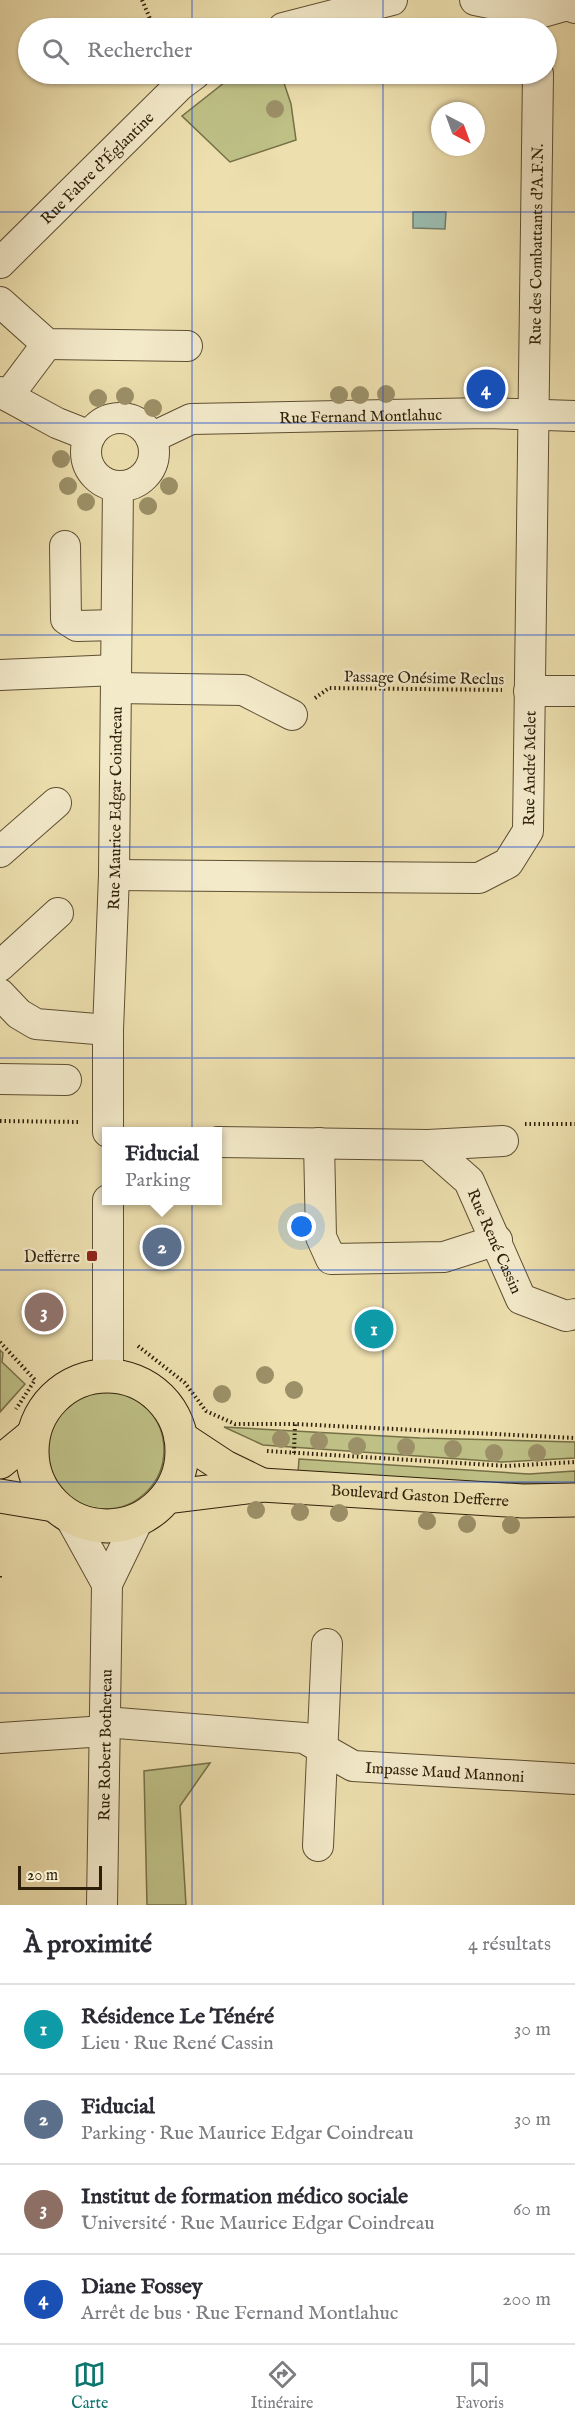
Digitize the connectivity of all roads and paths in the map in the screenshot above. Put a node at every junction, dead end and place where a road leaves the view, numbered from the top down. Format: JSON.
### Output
{"nodes":[{"id":1,"x":142,"y":0,"type":"edge"},
{"id":2,"x":392,"y":0,"type":"edge"},
{"id":3,"x":475,"y":0,"type":"edge"},
{"id":4,"x":558,"y":11,"type":"edge"},
{"id":5,"x":150,"y":18,"type":"edge"},
{"id":6,"x":322,"y":18,"type":"edge"},
{"id":7,"x":182,"y":84,"type":"edge"},
{"id":8,"x":538,"y":84,"type":"edge"},
{"id":9,"x":0,"y":263,"type":"edge"},
{"id":10,"x":0,"y":302,"type":"edge"},
{"id":11,"x":47,"y":344,"type":"junction"},
{"id":12,"x":187,"y":346,"type":"dead end"},
{"id":13,"x":4,"y":394,"type":"edge"},
{"id":14,"x":533,"y":415,"type":"junction"},
{"id":15,"x":575,"y":416,"type":"edge"},
{"id":16,"x":90,"y":436,"type":"junction"},
{"id":17,"x":151,"y":438,"type":"junction"},
{"id":18,"x":118,"y":486,"type":"junction"},
{"id":19,"x":65,"y":546,"type":"dead end"},
{"id":20,"x":116,"y":625,"type":"junction"},
{"id":21,"x":0,"y":675,"type":"edge"},
{"id":22,"x":116,"y":679,"type":"junction"},
{"id":23,"x":529,"y":691,"type":"junction"},
{"id":24,"x":575,"y":691,"type":"edge"},
{"id":25,"x":292,"y":715,"type":"joint"},
{"id":26,"x":56,"y":803,"type":"dead end"},
{"id":27,"x":0,"y":852,"type":"edge"},
{"id":28,"x":114,"y":874,"type":"junction"},
{"id":29,"x":58,"y":913,"type":"dead end"},
{"id":30,"x":0,"y":966,"type":"edge"},
{"id":31,"x":0,"y":994,"type":"edge"},
{"id":32,"x":108,"y":1030,"type":"junction"},
{"id":33,"x":0,"y":1079,"type":"edge"},
{"id":34,"x":66,"y":1080,"type":"dead end"},
{"id":35,"x":0,"y":1121,"type":"edge"},
{"id":36,"x":575,"y":1124,"type":"edge"},
{"id":37,"x":108,"y":1127,"type":"edge"},
{"id":38,"x":503,"y":1141,"type":"joint"},
{"id":39,"x":222,"y":1142,"type":"edge"},
{"id":40,"x":319,"y":1143,"type":"junction"},
{"id":41,"x":428,"y":1145,"type":"junction"},
{"id":42,"x":108,"y":1205,"type":"edge"},
{"id":43,"x":497,"y":1240,"type":"junction"},
{"id":44,"x":575,"y":1314,"type":"edge"},
{"id":45,"x":134,"y":1340,"type":"dead end"},
{"id":46,"x":0,"y":1342,"type":"edge"},
{"id":47,"x":108,"y":1375,"type":"junction"},
{"id":48,"x":206,"y":1411,"type":"junction"},
{"id":49,"x":210,"y":1419,"type":"dead end"},
{"id":50,"x":22,"y":1425,"type":"junction"},
{"id":51,"x":181,"y":1438,"type":"junction"},
{"id":52,"x":575,"y":1438,"type":"edge"},
{"id":53,"x":257,"y":1448,"type":"dead end"},
{"id":54,"x":0,"y":1462,"type":"edge"},
{"id":55,"x":575,"y":1462,"type":"edge"},
{"id":56,"x":262,"y":1485,"type":"junction"},
{"id":57,"x":0,"y":1496,"type":"edge"},
{"id":58,"x":166,"y":1497,"type":"junction"},
{"id":59,"x":575,"y":1500,"type":"edge"},
{"id":60,"x":62,"y":1511,"type":"junction"},
{"id":61,"x":138,"y":1520,"type":"junction"},
{"id":62,"x":106,"y":1584,"type":"junction"},
{"id":63,"x":327,"y":1644,"type":"dead end"},
{"id":64,"x":105,"y":1726,"type":"junction"},
{"id":65,"x":0,"y":1738,"type":"edge"},
{"id":66,"x":322,"y":1749,"type":"junction"},
{"id":67,"x":575,"y":1779,"type":"edge"},
{"id":68,"x":318,"y":1846,"type":"dead end"},
{"id":69,"x":102,"y":1905,"type":"edge"}],
"edges":[{"from":1,"to":5,"type":"path"},
{"from":2,"to":6,"type":"street"},
{"from":3,"to":4,"type":"street"},
{"from":7,"to":9,"type":"street","name":"Rue Fabre d'Églantine"},
{"from":8,"to":14,"type":"street","name":"Rue des Combattants d'A.F.N."},
{"from":10,"to":11,"type":"street"},
{"from":11,"to":12,"type":"street"},
{"from":11,"to":13,"type":"street"},
{"from":13,"to":16,"type":"street"},
{"from":14,"to":15,"type":"street","name":"Rue Fernand Montlahuc"},
{"from":14,"to":17,"type":"street","name":"Rue Fernand Montlahuc"},
{"from":14,"to":23,"type":"street","name":"Rue André Melet"},
{"from":16,"to":17,"type":"street"},
{"from":16,"to":18,"type":"street"},
{"from":17,"to":18,"type":"street"},
{"from":18,"to":20,"type":"street","name":"Rue Maurice Edgar Coindreau"},
{"from":19,"to":20,"type":"street"},
{"from":20,"to":22,"type":"street","name":"Rue Maurice Edgar Coindreau"},
{"from":21,"to":22,"type":"street"},
{"from":22,"to":25,"type":"street"},
{"from":22,"to":28,"type":"street","name":"Rue Maurice Edgar Coindreau"},
{"from":23,"to":24,"type":"street"},
{"from":23,"to":25,"type":"path","name":"Passage Onésime Reclus"},
{"from":23,"to":28,"type":"street","name":"Rue André Melet"},
{"from":26,"to":27,"type":"street"},
{"from":28,"to":32,"type":"street","name":"Rue Maurice Edgar Coindreau"},
{"from":29,"to":30,"type":"street"},
{"from":31,"to":32,"type":"street"},
{"from":32,"to":37,"type":"street","name":"Rue Maurice Edgar Coindreau"},
{"from":33,"to":34,"type":"street"},
{"from":35,"to":37,"type":"path"},
{"from":36,"to":38,"type":"path"},
{"from":38,"to":41,"type":"street"},
{"from":39,"to":40,"type":"street"},
{"from":40,"to":41,"type":"street"},
{"from":40,"to":43,"type":"street"},
{"from":41,"to":43,"type":"street","name":"Rue René Cassin"},
{"from":42,"to":47,"type":"street"},
{"from":43,"to":44,"type":"street","name":"Rue René Cassin"},
{"from":45,"to":48,"type":"path"},
{"from":46,"to":50,"type":"path"},
{"from":47,"to":50,"type":"main road"},
{"from":47,"to":51,"type":"main road"},
{"from":48,"to":49,"type":"path"},
{"from":48,"to":52,"type":"path"},
{"from":50,"to":54,"type":"main road"},
{"from":50,"to":60,"type":"main road"},
{"from":51,"to":56,"type":"main road","name":"Boulevard Gaston Defferre"},
{"from":51,"to":58,"type":"main road"},
{"from":53,"to":55,"type":"path"},
{"from":56,"to":58,"type":"main road","name":"Boulevard Gaston Defferre"},
{"from":56,"to":59,"type":"main road","name":"Boulevard Gaston Defferre"},
{"from":57,"to":60,"type":"main road"},
{"from":58,"to":61,"type":"main road"},
{"from":60,"to":61,"type":"main road"},
{"from":60,"to":62,"type":"street","name":"Rue Robert Bothereau"},
{"from":61,"to":62,"type":"street","name":"Rue Robert Bothereau"},
{"from":62,"to":64,"type":"street","name":"Rue Robert Bothereau"},
{"from":63,"to":66,"type":"street"},
{"from":64,"to":65,"type":"street","name":"Impasse Maud Mannoni"},
{"from":64,"to":66,"type":"street","name":"Impasse Maud Mannoni"},
{"from":64,"to":69,"type":"street","name":"Rue Robert Bothereau"},
{"from":66,"to":67,"type":"street","name":"Impasse Maud Mannoni"},
{"from":66,"to":68,"type":"street"}]}
